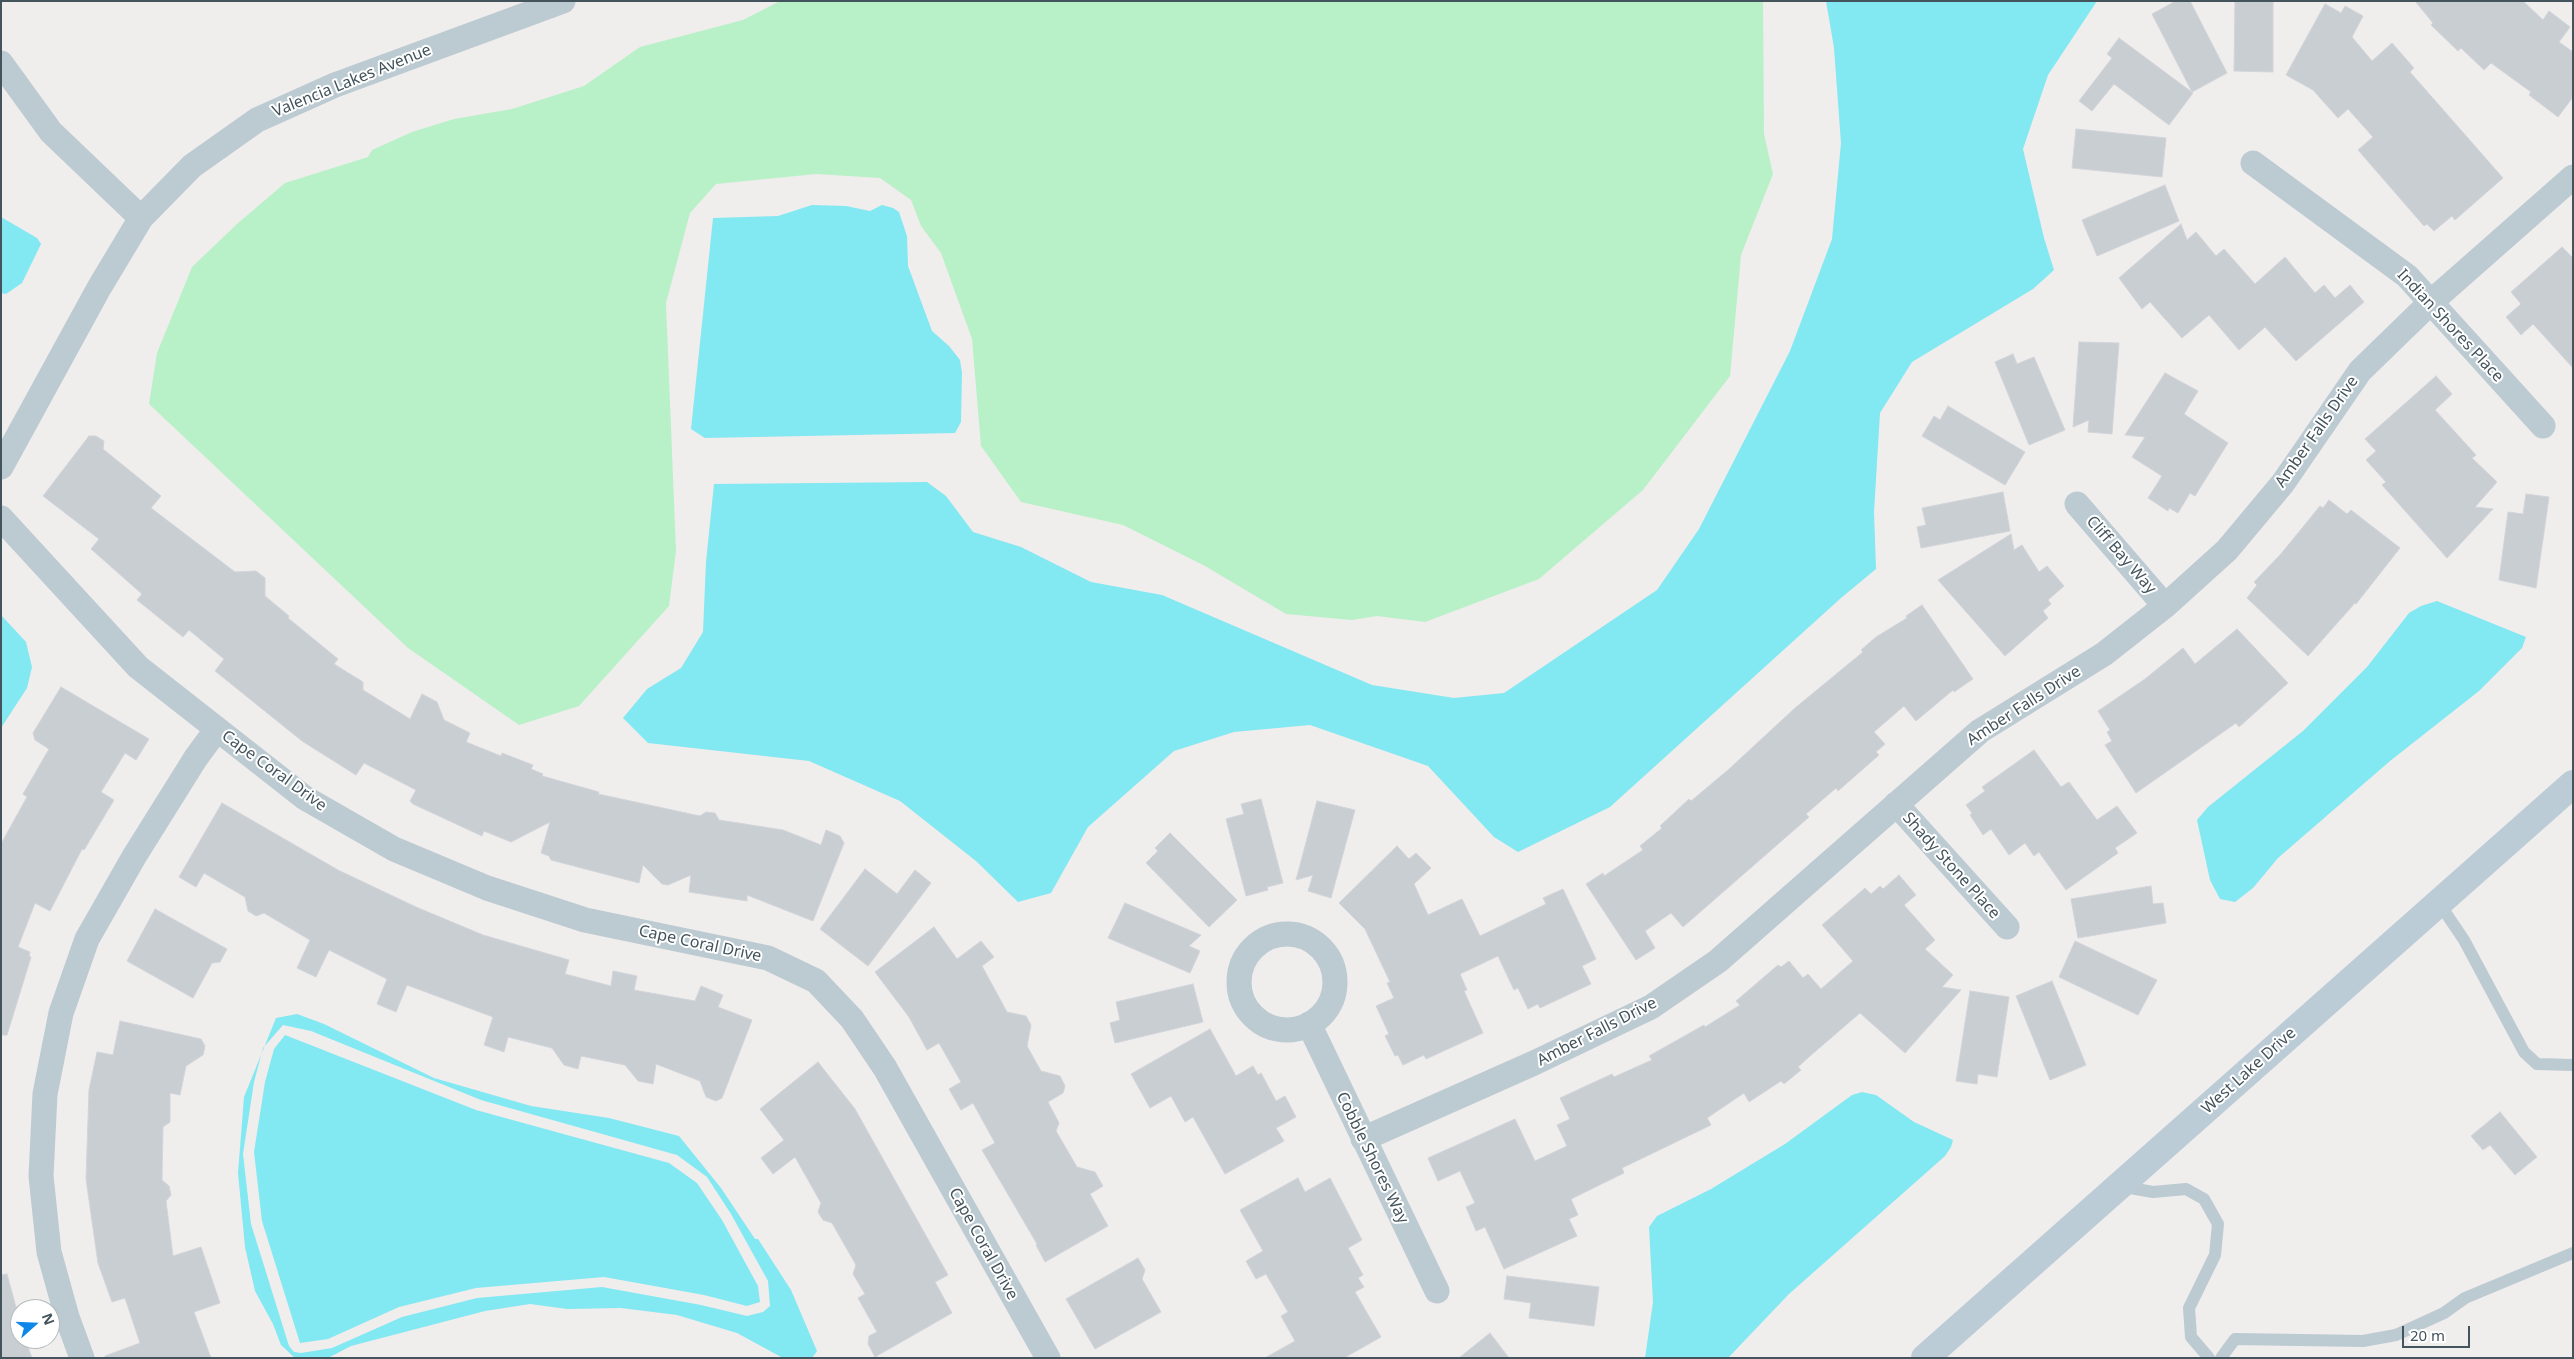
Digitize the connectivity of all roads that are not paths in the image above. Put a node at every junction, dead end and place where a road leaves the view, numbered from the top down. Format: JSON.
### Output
{"nodes":[{"id":1,"x":564,"y":1,"type":"edge"},
{"id":2,"x":1,"y":63,"type":"edge"},
{"id":3,"x":2253,"y":163,"type":"dead end"},
{"id":4,"x":2573,"y":177,"type":"edge"},
{"id":5,"x":141,"y":218,"type":"junction"},
{"id":6,"x":2431,"y":302,"type":"junction"},
{"id":7,"x":2543,"y":426,"type":"dead end"},
{"id":8,"x":1,"y":467,"type":"edge"},
{"id":9,"x":2077,"y":504,"type":"dead end"},
{"id":10,"x":1,"y":518,"type":"edge"},
{"id":11,"x":2165,"y":606,"type":"junction"},
{"id":12,"x":217,"y":729,"type":"junction"},
{"id":13,"x":2573,"y":784,"type":"edge"},
{"id":14,"x":1896,"y":804,"type":"junction"},
{"id":15,"x":2439,"y":903,"type":"junction"},
{"id":16,"x":2007,"y":927,"type":"dead end"},
{"id":17,"x":1309,"y":1024,"type":"dead end"},
{"id":18,"x":2573,"y":1066,"type":"edge"},
{"id":19,"x":1363,"y":1139,"type":"junction"},
{"id":20,"x":2119,"y":1186,"type":"junction"},
{"id":21,"x":2573,"y":1253,"type":"edge"},
{"id":22,"x":1437,"y":1291,"type":"dead end"},
{"id":23,"x":82,"y":1358,"type":"edge"},
{"id":24,"x":1048,"y":1358,"type":"edge"},
{"id":25,"x":1925,"y":1358,"type":"edge"},
{"id":26,"x":2209,"y":1358,"type":"edge"},
{"id":27,"x":2221,"y":1358,"type":"edge"}],
"edges":[{"from":1,"to":5,"type":"street","name":"Valencia Lakes Avenue"},
{"from":2,"to":5,"type":"street"},
{"from":3,"to":6,"type":"street","name":"Indian Shores Place"},
{"from":4,"to":6,"type":"street","name":"Amber Falls Drive"},
{"from":5,"to":8,"type":"street","name":"Valencia Lakes Avenue"},
{"from":6,"to":7,"type":"street","name":"Indian Shores Place"},
{"from":6,"to":11,"type":"street","name":"Amber Falls Drive"},
{"from":9,"to":11,"type":"street","name":"Cliff Bay Way"},
{"from":10,"to":12,"type":"street","name":"Cape Coral Drive"},
{"from":11,"to":14,"type":"street","name":"Amber Falls Drive"},
{"from":12,"to":23,"type":"street","name":"Cape Coral Drive"},
{"from":12,"to":24,"type":"street","name":"Cape Coral Drive"},
{"from":13,"to":15,"type":"street","name":"West Lake Drive"},
{"from":14,"to":16,"type":"street","name":"Shady Stone Place"},
{"from":14,"to":19,"type":"street","name":"Amber Falls Drive"},
{"from":15,"to":18,"type":"lane"},
{"from":15,"to":20,"type":"street","name":"West Lake Drive"},
{"from":17,"to":19,"type":"street","name":"Cobble Shores Way"},
{"from":19,"to":22,"type":"street","name":"Cobble Shores Way"},
{"from":20,"to":25,"type":"street","name":"West Lake Drive"},
{"from":20,"to":26,"type":"lane"},
{"from":21,"to":27,"type":"lane"}]}
